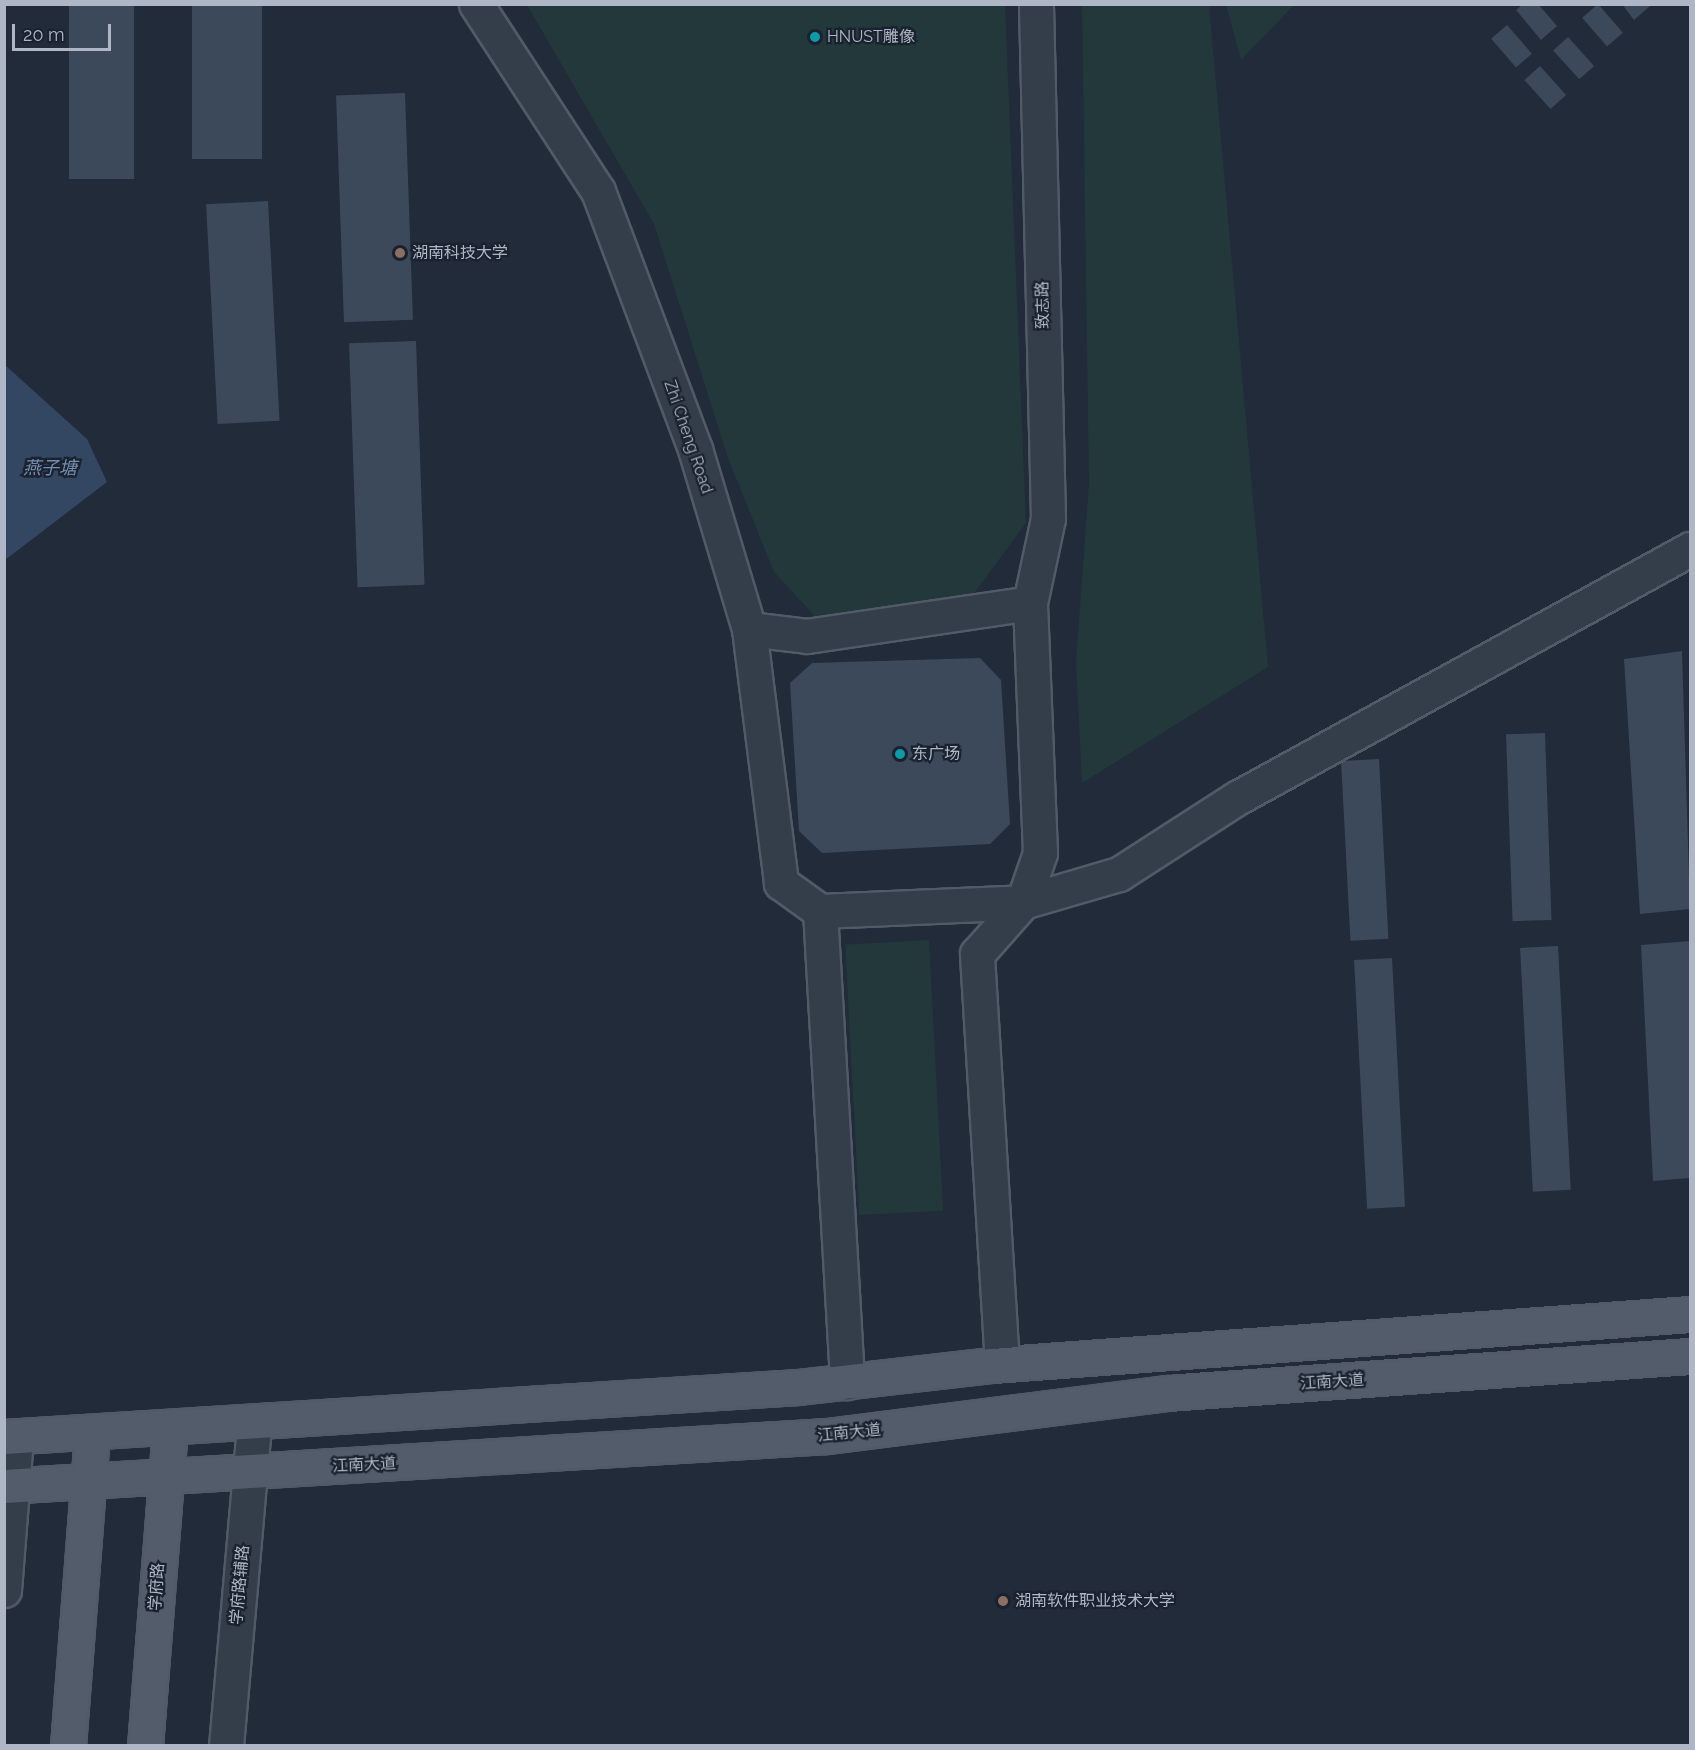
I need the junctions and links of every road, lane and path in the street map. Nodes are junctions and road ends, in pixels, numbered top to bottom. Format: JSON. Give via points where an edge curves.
{"nodes":[{"id":1,"x":476,"y":4,"type":"edge"},
{"id":2,"x":1036,"y":4,"type":"edge"},
{"id":3,"x":1690,"y":549,"type":"edge"},
{"id":4,"x":1030,"y":603,"type":"junction"},
{"id":5,"x":749,"y":629,"type":"junction"},
{"id":6,"x":1023,"y":902,"type":"junction"},
{"id":7,"x":820,"y":911,"type":"junction"},
{"id":8,"x":1690,"y":1314,"type":"edge"},
{"id":9,"x":1690,"y":1356,"type":"edge"},
{"id":10,"x":1002,"y":1364,"type":"junction"},
{"id":11,"x":847,"y":1382,"type":"junction"},
{"id":12,"x":255,"y":1424,"type":"junction"},
{"id":13,"x":170,"y":1429,"type":"junction"},
{"id":14,"x":92,"y":1432,"type":"junction"},
{"id":15,"x":10,"y":1437,"type":"edge"},
{"id":16,"x":250,"y":1472,"type":"junction"},
{"id":17,"x":166,"y":1476,"type":"junction"},
{"id":18,"x":88,"y":1481,"type":"junction"},
{"id":19,"x":8,"y":1486,"type":"edge"},
{"id":20,"x":4,"y":1590,"type":"edge"},
{"id":21,"x":68,"y":1746,"type":"edge"},
{"id":22,"x":145,"y":1746,"type":"edge"},
{"id":23,"x":226,"y":1746,"type":"edge"}],
"edges":[{"from":1,"to":5,"type":"street","name":"Zhi Cheng Road","via":[[598,191],[694,449]]},
{"from":2,"to":4,"type":"street","name":"致志路","via":[[1048,518]]},
{"from":3,"to":6,"type":"street","via":[[1237,798],[1119,874]]},
{"from":4,"to":5,"type":"street","via":[[807,636]]},
{"from":4,"to":6,"type":"street","name":"致志路","via":[[1040,853]]},
{"from":5,"to":7,"type":"street","name":"Zhi Cheng Road","via":[[781,883]]},
{"from":6,"to":7,"type":"street"},
{"from":6,"to":10,"type":"street","via":[[977,954]]},
{"from":7,"to":11,"type":"street"},
{"from":8,"to":10,"type":"main road"},
{"from":9,"to":16,"type":"main road","name":"江南大道","via":[[1167,1394],[827,1436]]},
{"from":10,"to":11,"type":"main road"},
{"from":11,"to":12,"type":"main road"},
{"from":12,"to":13,"type":"main road"},
{"from":12,"to":16,"type":"street","name":"学府路辅路"},
{"from":13,"to":14,"type":"main road"},
{"from":13,"to":17,"type":"main road","name":"学府路"},
{"from":14,"to":15,"type":"main road"},
{"from":14,"to":18,"type":"main road"},
{"from":15,"to":19,"type":"street"},
{"from":16,"to":17,"type":"main road","name":"江南大道"},
{"from":16,"to":23,"type":"street","name":"学府路辅路"},
{"from":17,"to":18,"type":"main road","name":"江南大道"},
{"from":17,"to":22,"type":"main road","name":"学府路"},
{"from":18,"to":19,"type":"main road","name":"江南大道"},
{"from":18,"to":21,"type":"main road"},
{"from":19,"to":20,"type":"street"}]}
